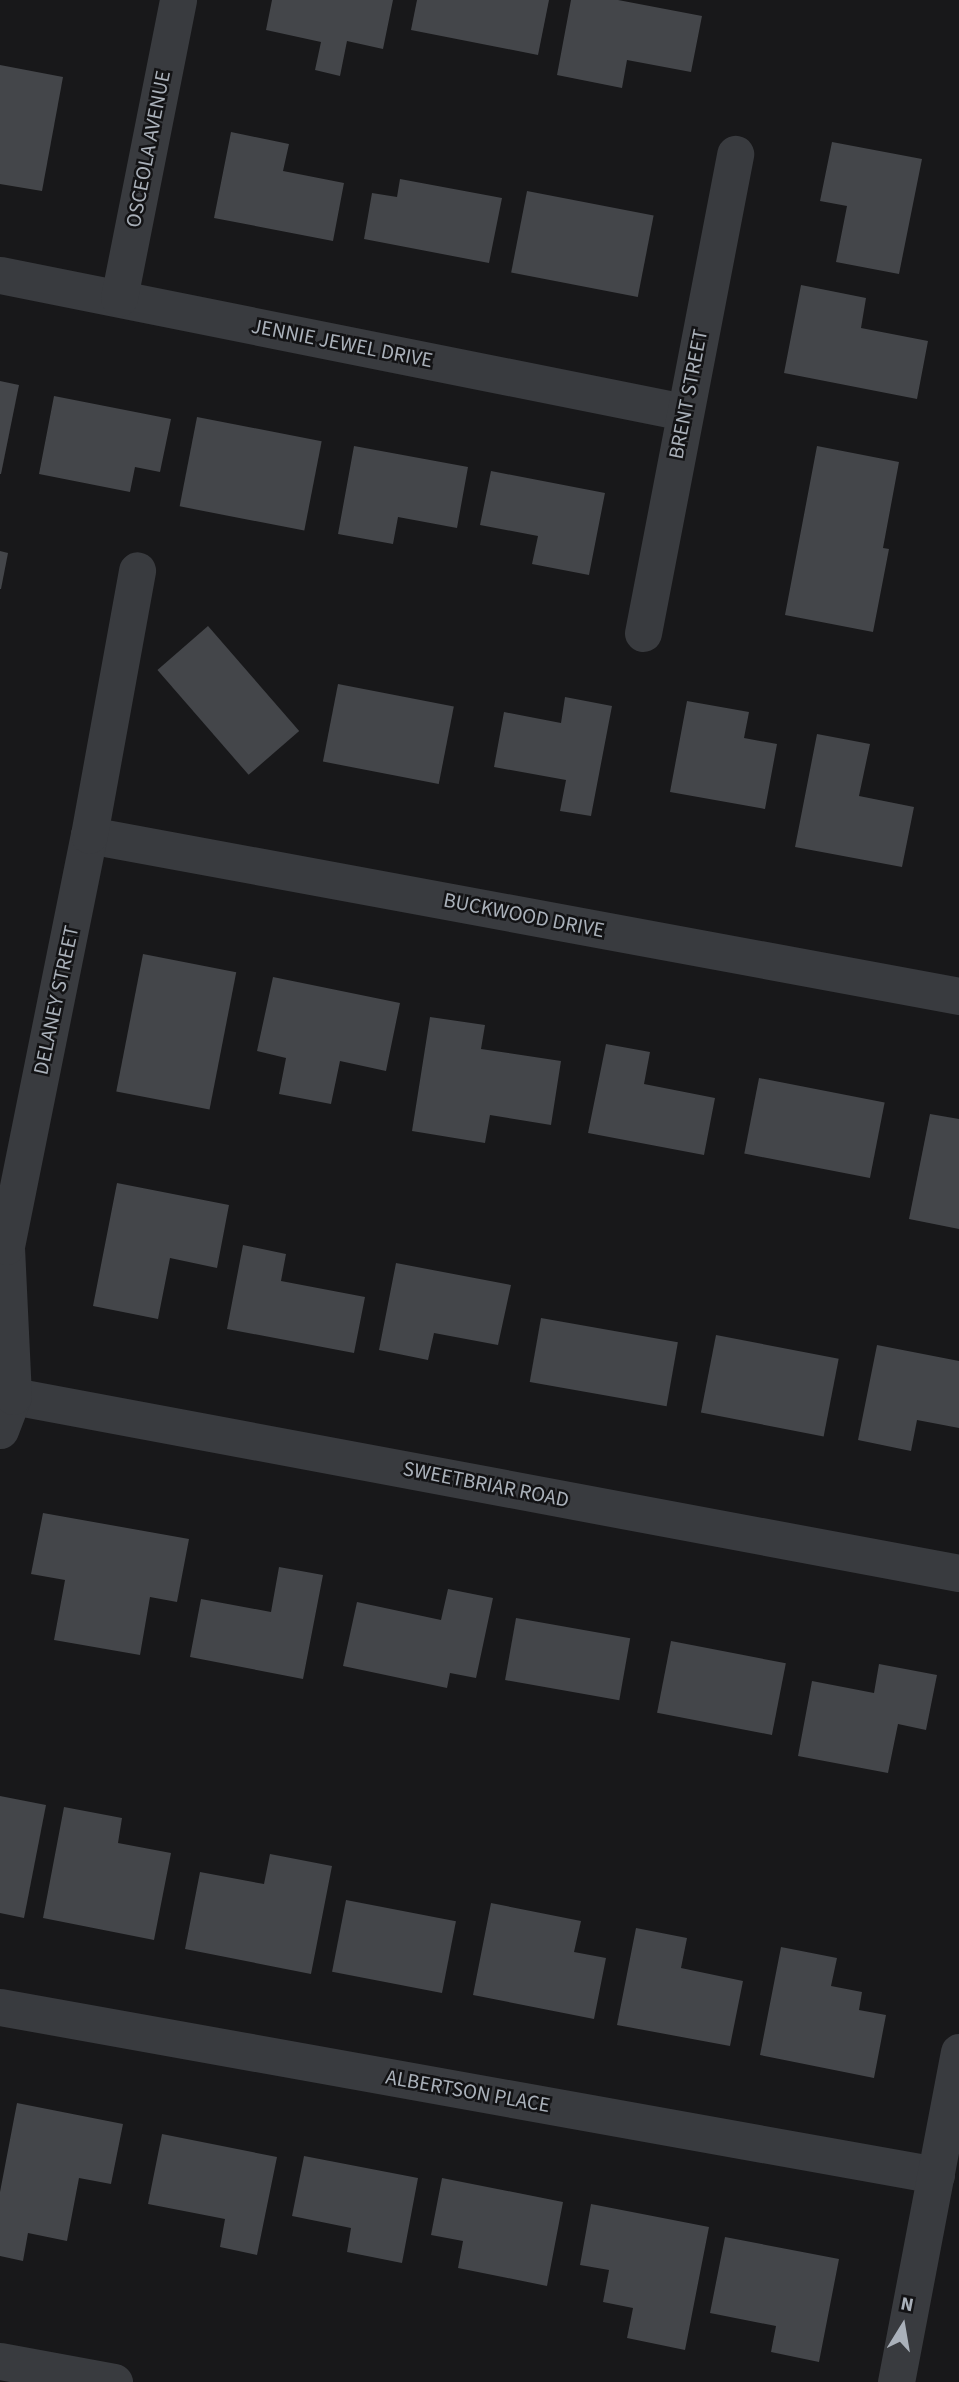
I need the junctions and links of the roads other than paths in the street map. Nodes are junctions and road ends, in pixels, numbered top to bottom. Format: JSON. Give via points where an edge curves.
{"nodes":[{"id":1,"x":178,"y":0,"type":"edge"},
{"id":2,"x":735,"y":154,"type":"dead end"},
{"id":3,"x":0,"y":275,"type":"edge"},
{"id":4,"x":119,"y":298,"type":"junction"},
{"id":5,"x":684,"y":412,"type":"junction"},
{"id":6,"x":137,"y":570,"type":"dead end"},
{"id":7,"x":643,"y":633,"type":"dead end"},
{"id":8,"x":89,"y":835,"type":"junction"},
{"id":9,"x":959,"y":996,"type":"edge"},
{"id":10,"x":13,"y":1396,"type":"junction"},
{"id":11,"x":0,"y":1430,"type":"edge"},
{"id":12,"x":959,"y":1573,"type":"edge"},
{"id":13,"x":0,"y":2007,"type":"edge"},
{"id":14,"x":959,"y":2052,"type":"edge"},
{"id":15,"x":936,"y":2175,"type":"junction"},
{"id":16,"x":0,"y":2361,"type":"edge"},
{"id":17,"x":114,"y":2382,"type":"edge"},
{"id":18,"x":896,"y":2382,"type":"edge"}],
"edges":[{"from":1,"to":4,"type":"street","name":"OSCEOLA AVENUE"},
{"from":2,"to":5,"type":"street","name":"BRENT STREET"},
{"from":3,"to":4,"type":"street","name":"JENNIE JEWEL DRIVE"},
{"from":4,"to":5,"type":"street","name":"JENNIE JEWEL DRIVE"},
{"from":5,"to":7,"type":"street","name":"BRENT STREET"},
{"from":6,"to":8,"type":"street","name":"DELANEY STREET"},
{"from":8,"to":9,"type":"street","name":"BUCKWOOD DRIVE"},
{"from":8,"to":10,"type":"street","name":"DELANEY STREET","via":[[6,1245]]},
{"from":10,"to":11,"type":"street","name":"DELANEY STREET"},
{"from":10,"to":12,"type":"street","name":"SWEETBRIAR ROAD"},
{"from":13,"to":15,"type":"street","name":"ALBERTSON PLACE"},
{"from":14,"to":15,"type":"street"},
{"from":15,"to":18,"type":"street"},
{"from":16,"to":17,"type":"street"}]}
